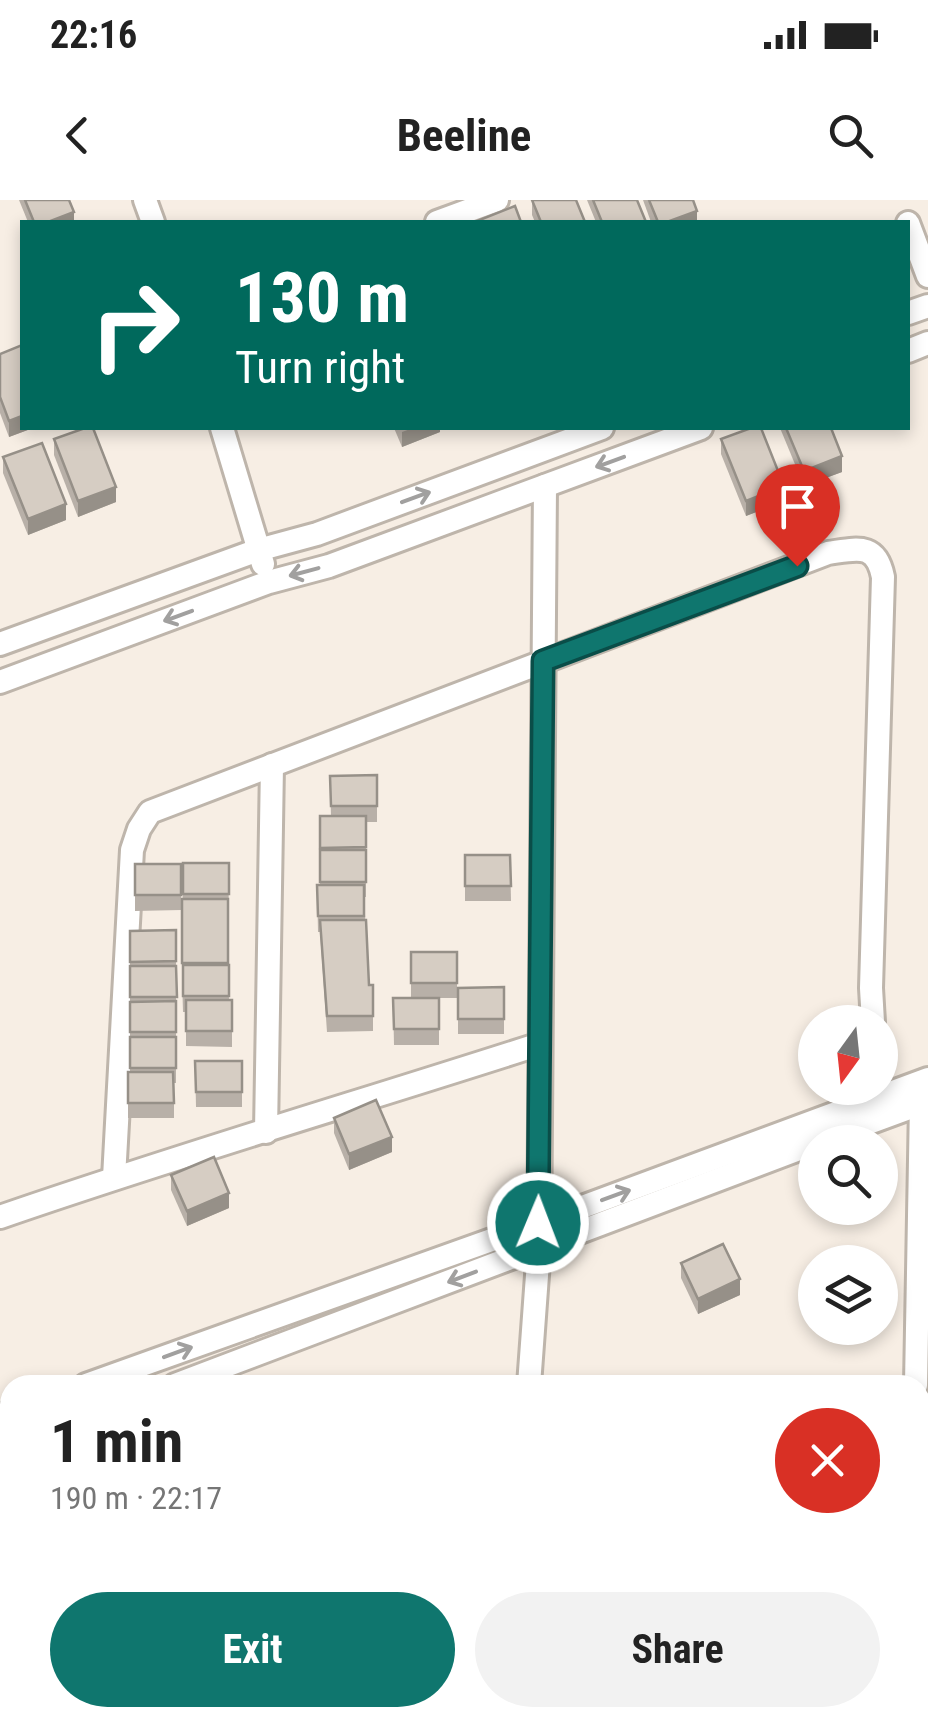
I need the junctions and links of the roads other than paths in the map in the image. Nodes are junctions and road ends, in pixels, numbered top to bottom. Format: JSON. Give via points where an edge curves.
{"nodes":[{"id":1,"x":497,"y":200,"type":"edge"},
{"id":2,"x":442,"y":220,"type":"edge"},
{"id":3,"x":910,"y":231,"type":"edge"},
{"id":4,"x":928,"y":276,"type":"edge"},
{"id":5,"x":223,"y":430,"type":"edge"},
{"id":6,"x":597,"y":430,"type":"edge"},
{"id":7,"x":696,"y":430,"type":"edge"},
{"id":8,"x":545,"y":486,"type":"junction"},
{"id":9,"x":258,"y":550,"type":"junction"},
{"id":10,"x":269,"y":582,"type":"junction"},
{"id":11,"x":0,"y":644,"type":"edge"},
{"id":12,"x":543,"y":661,"type":"junction"},
{"id":13,"x":0,"y":682,"type":"edge"},
{"id":14,"x":272,"y":766,"type":"junction"},
{"id":15,"x":872,"y":1005,"type":"edge"},
{"id":16,"x":540,"y":1044,"type":"junction"},
{"id":17,"x":928,"y":1079,"type":"edge"},
{"id":18,"x":898,"y":1087,"type":"edge"},
{"id":19,"x":924,"y":1102,"type":"edge"},
{"id":20,"x":847,"y":1105,"type":"edge"},
{"id":21,"x":863,"y":1125,"type":"edge"},
{"id":22,"x":266,"y":1132,"type":"junction"},
{"id":23,"x":798,"y":1150,"type":"edge"},
{"id":24,"x":114,"y":1178,"type":"junction"},
{"id":25,"x":0,"y":1217,"type":"edge"},
{"id":26,"x":538,"y":1223,"type":"junction"},
{"id":27,"x":539,"y":1248,"type":"junction"},
{"id":28,"x":114,"y":1375,"type":"edge"},
{"id":29,"x":202,"y":1375,"type":"edge"},
{"id":30,"x":530,"y":1375,"type":"edge"},
{"id":31,"x":916,"y":1375,"type":"edge"}],
"edges":[{"from":1,"to":2,"type":"street"},
{"from":3,"to":4,"type":"street"},
{"from":5,"to":9,"type":"street"},
{"from":9,"to":6,"type":"street","one_way":true},
{"from":7,"to":8,"type":"street","one_way":true},
{"from":8,"to":10,"type":"street","one_way":true},
{"from":8,"to":12,"type":"street"},
{"from":9,"to":10,"type":"street"},
{"from":9,"to":11,"type":"street"},
{"from":10,"to":13,"type":"street","one_way":true},
{"from":12,"to":14,"type":"street"},
{"from":12,"to":15,"type":"street","via":[[828,553],[856,549],[880,560]]},
{"from":12,"to":16,"type":"street"},
{"from":14,"to":22,"type":"street"},
{"from":14,"to":24,"type":"street","via":[[150,812],[140,829],[132,850]]},
{"from":16,"to":22,"type":"street"},
{"from":16,"to":26,"type":"street"},
{"from":17,"to":18,"type":"street"},
{"from":19,"to":21,"type":"street"},
{"from":19,"to":31,"type":"street"},
{"from":26,"to":20,"type":"street","one_way":true},
{"from":22,"to":24,"type":"street"},
{"from":23,"to":27,"type":"street"},
{"from":24,"to":25,"type":"street"},
{"from":26,"to":27,"type":"street"},
{"from":28,"to":26,"type":"street","one_way":true},
{"from":27,"to":29,"type":"street","one_way":true},
{"from":27,"to":30,"type":"street"}]}
